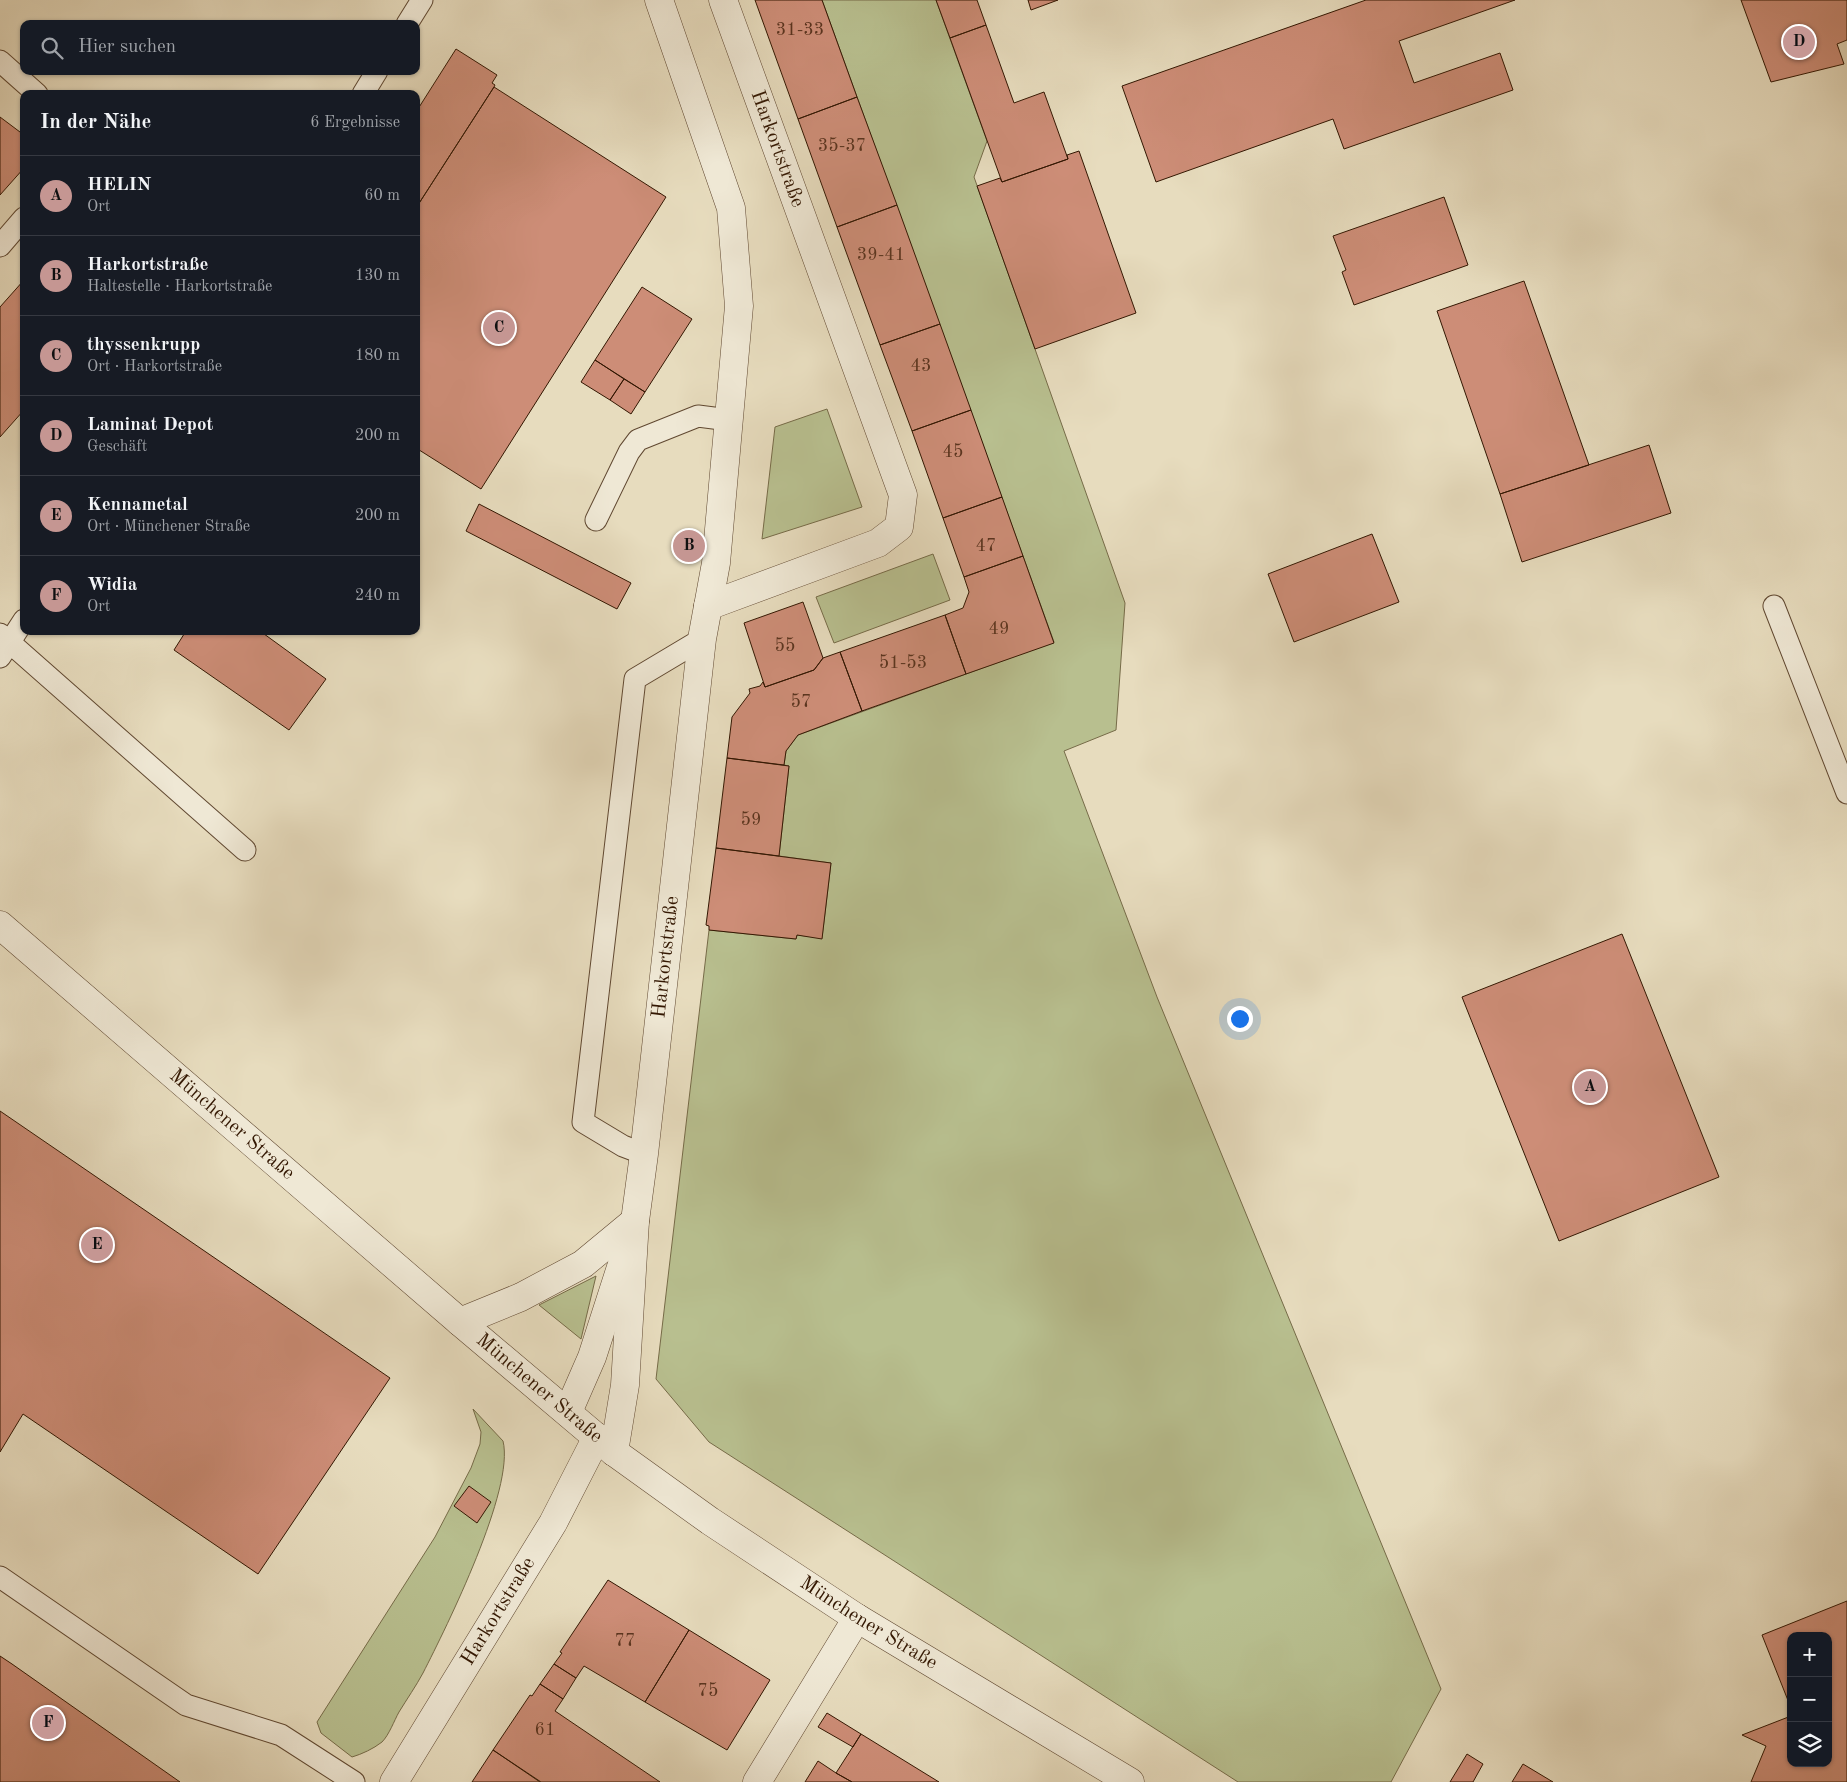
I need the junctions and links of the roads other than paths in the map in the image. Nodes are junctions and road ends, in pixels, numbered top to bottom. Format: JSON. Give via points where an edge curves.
{"nodes":[{"id":1,"x":422,"y":0,"type":"edge"},
{"id":2,"x":659,"y":0,"type":"edge"},
{"id":3,"x":723,"y":0,"type":"edge"},
{"id":4,"x":410,"y":20,"type":"edge"},
{"id":5,"x":0,"y":61,"type":"edge"},
{"id":6,"x":375,"y":75,"type":"edge"},
{"id":7,"x":33,"y":90,"type":"edge"},
{"id":8,"x":365,"y":90,"type":"edge"},
{"id":9,"x":20,"y":223,"type":"edge"},
{"id":10,"x":0,"y":246,"type":"edge"},
{"id":11,"x":729,"y":420,"type":"junction"},
{"id":12,"x":596,"y":520,"type":"dead end"},
{"id":13,"x":708,"y":606,"type":"junction"},
{"id":14,"x":1774,"y":606,"type":"dead end"},
{"id":15,"x":20,"y":625,"type":"edge"},
{"id":16,"x":702,"y":639,"type":"junction"},
{"id":17,"x":3,"y":644,"type":"edge"},
{"id":18,"x":1847,"y":793,"type":"edge"},
{"id":19,"x":245,"y":850,"type":"dead end"},
{"id":20,"x":0,"y":925,"type":"edge"},
{"id":21,"x":644,"y":1154,"type":"junction"},
{"id":22,"x":635,"y":1221,"type":"junction"},
{"id":23,"x":460,"y":1322,"type":"junction"},
{"id":24,"x":568,"y":1412,"type":"junction"},
{"id":25,"x":606,"y":1444,"type":"junction"},
{"id":26,"x":0,"y":1577,"type":"edge"},
{"id":27,"x":857,"y":1618,"type":"junction"},
{"id":28,"x":354,"y":1782,"type":"edge"},
{"id":29,"x":394,"y":1782,"type":"edge"},
{"id":30,"x":757,"y":1782,"type":"edge"},
{"id":31,"x":1130,"y":1782,"type":"edge"}],
"edges":[{"from":1,"to":4,"type":"lane"},
{"from":2,"to":11,"type":"street","name":"Harkortstraße","via":[[731,208],[739,306]]},
{"from":3,"to":13,"type":"street","name":"Harkortstraße","via":[[904,495],[899,527],[878,543]]},
{"from":5,"to":7,"type":"lane"},
{"from":6,"to":8,"type":"lane"},
{"from":9,"to":10,"type":"lane"},
{"from":11,"to":12,"type":"lane","via":[[698,416],[638,440],[628,452]]},
{"from":11,"to":13,"type":"street","name":"Harkortstraße","via":[[716,563]]},
{"from":13,"to":16,"type":"street","name":"Harkortstraße"},
{"from":14,"to":18,"type":"lane"},
{"from":15,"to":17,"type":"lane"},
{"from":16,"to":21,"type":"street","name":"Harkortstraße"},
{"from":16,"to":21,"type":"lane","via":[[635,679],[583,1122],[623,1146]]},
{"from":17,"to":19,"type":"lane"},
{"from":20,"to":23,"type":"street","name":"Münchener Straße"},
{"from":21,"to":22,"type":"street","name":"Harkortstraße"},
{"from":22,"to":23,"type":"street","via":[[583,1264],[521,1297]]},
{"from":22,"to":24,"type":"street","name":"Harkortstraße","via":[[592,1357]]},
{"from":22,"to":25,"type":"street","name":"Harkortstraße","via":[[625,1385]]},
{"from":23,"to":24,"type":"street","name":"Münchener Straße"},
{"from":24,"to":25,"type":"street","name":"Münchener Straße"},
{"from":25,"to":27,"type":"street","name":"Münchener Straße","via":[[710,1521]]},
{"from":25,"to":29,"type":"street","name":"Harkortstraße","via":[[553,1523]]},
{"from":26,"to":28,"type":"lane","via":[[186,1706],[281,1735]]},
{"from":27,"to":30,"type":"street"},
{"from":27,"to":31,"type":"street","name":"Münchener Straße"}]}
